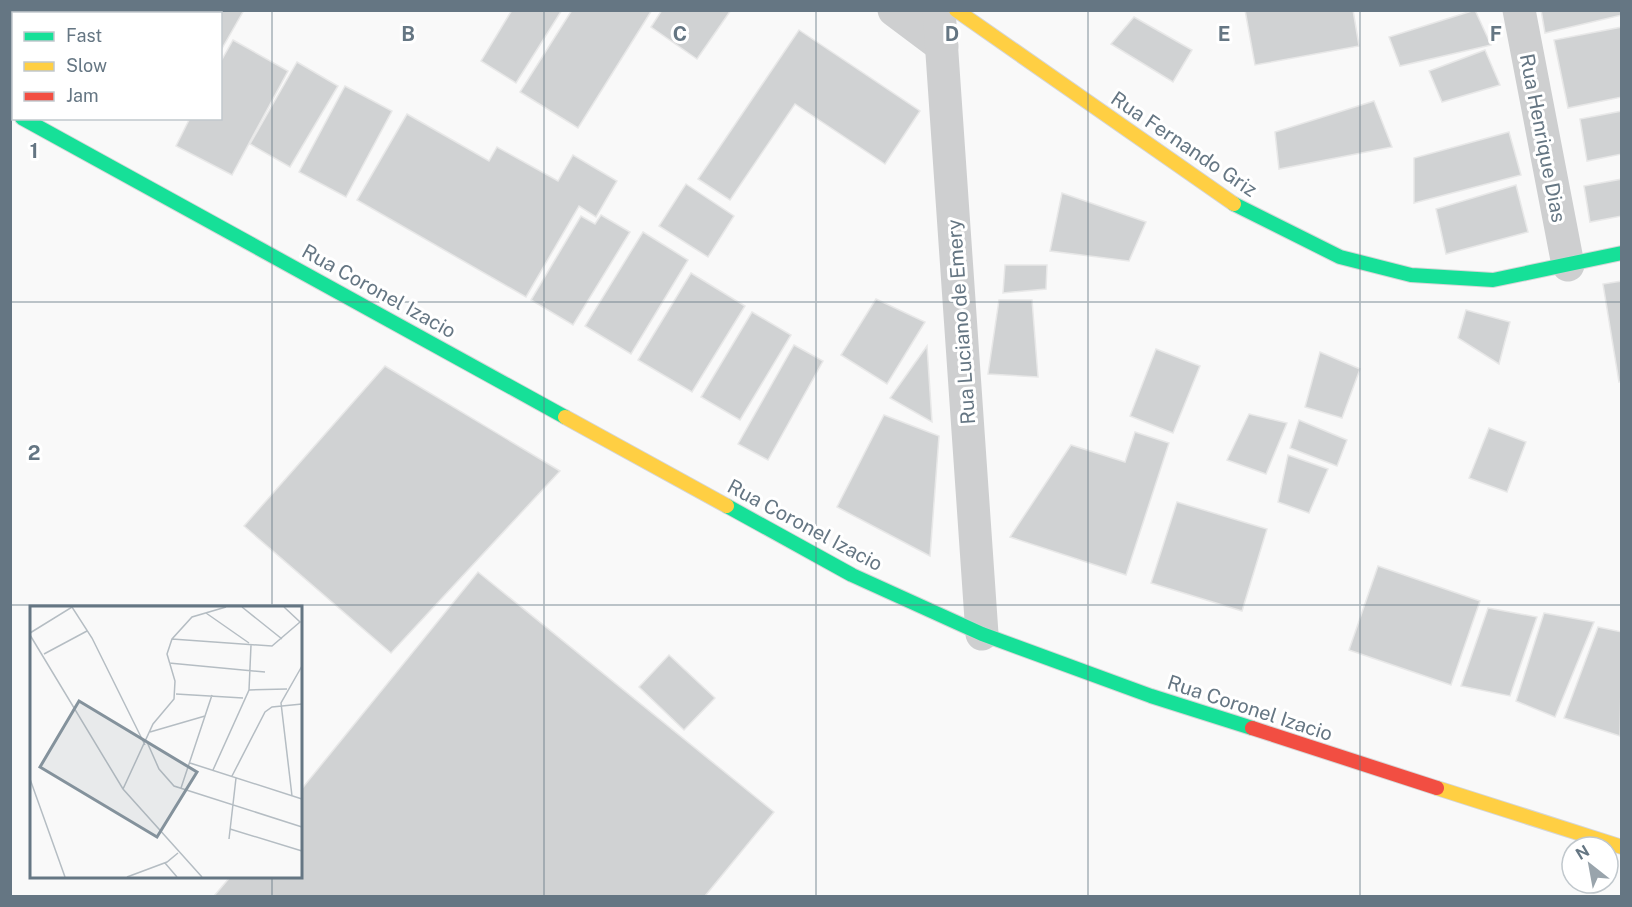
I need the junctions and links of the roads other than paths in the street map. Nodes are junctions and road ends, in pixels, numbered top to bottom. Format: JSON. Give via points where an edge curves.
{"nodes":[{"id":1,"x":894,"y":10,"type":"edge"},
{"id":2,"x":939,"y":10,"type":"edge"},
{"id":3,"x":956,"y":10,"type":"edge"},
{"id":4,"x":1519,"y":10,"type":"edge"},
{"id":5,"x":942,"y":46,"type":"junction"},
{"id":6,"x":26,"y":120,"type":"edge"},
{"id":7,"x":1622,"y":253,"type":"edge"},
{"id":8,"x":1568,"y":265,"type":"junction"},
{"id":9,"x":982,"y":634,"type":"junction"},
{"id":10,"x":1622,"y":847,"type":"edge"}],
"edges":[{"from":1,"to":5,"type":"street"},
{"from":2,"to":5,"type":"street","name":"Rua Luciano de Emery"},
{"from":3,"to":8,"type":"street","name":"Rua Fernando Griz","via":[[1232,202],[1340,257],[1411,275],[1493,280]]},
{"from":4,"to":8,"type":"street","name":"Rua Henrique Dias"},
{"from":5,"to":9,"type":"street","name":"Rua Luciano de Emery"},
{"from":6,"to":9,"type":"street","name":"Rua Coronel Izacio","via":[[852,575]]},
{"from":7,"to":8,"type":"street","name":"Rua Fernando Griz"},
{"from":9,"to":10,"type":"street","name":"Rua Coronel Izacio","via":[[1151,696]]}]}
